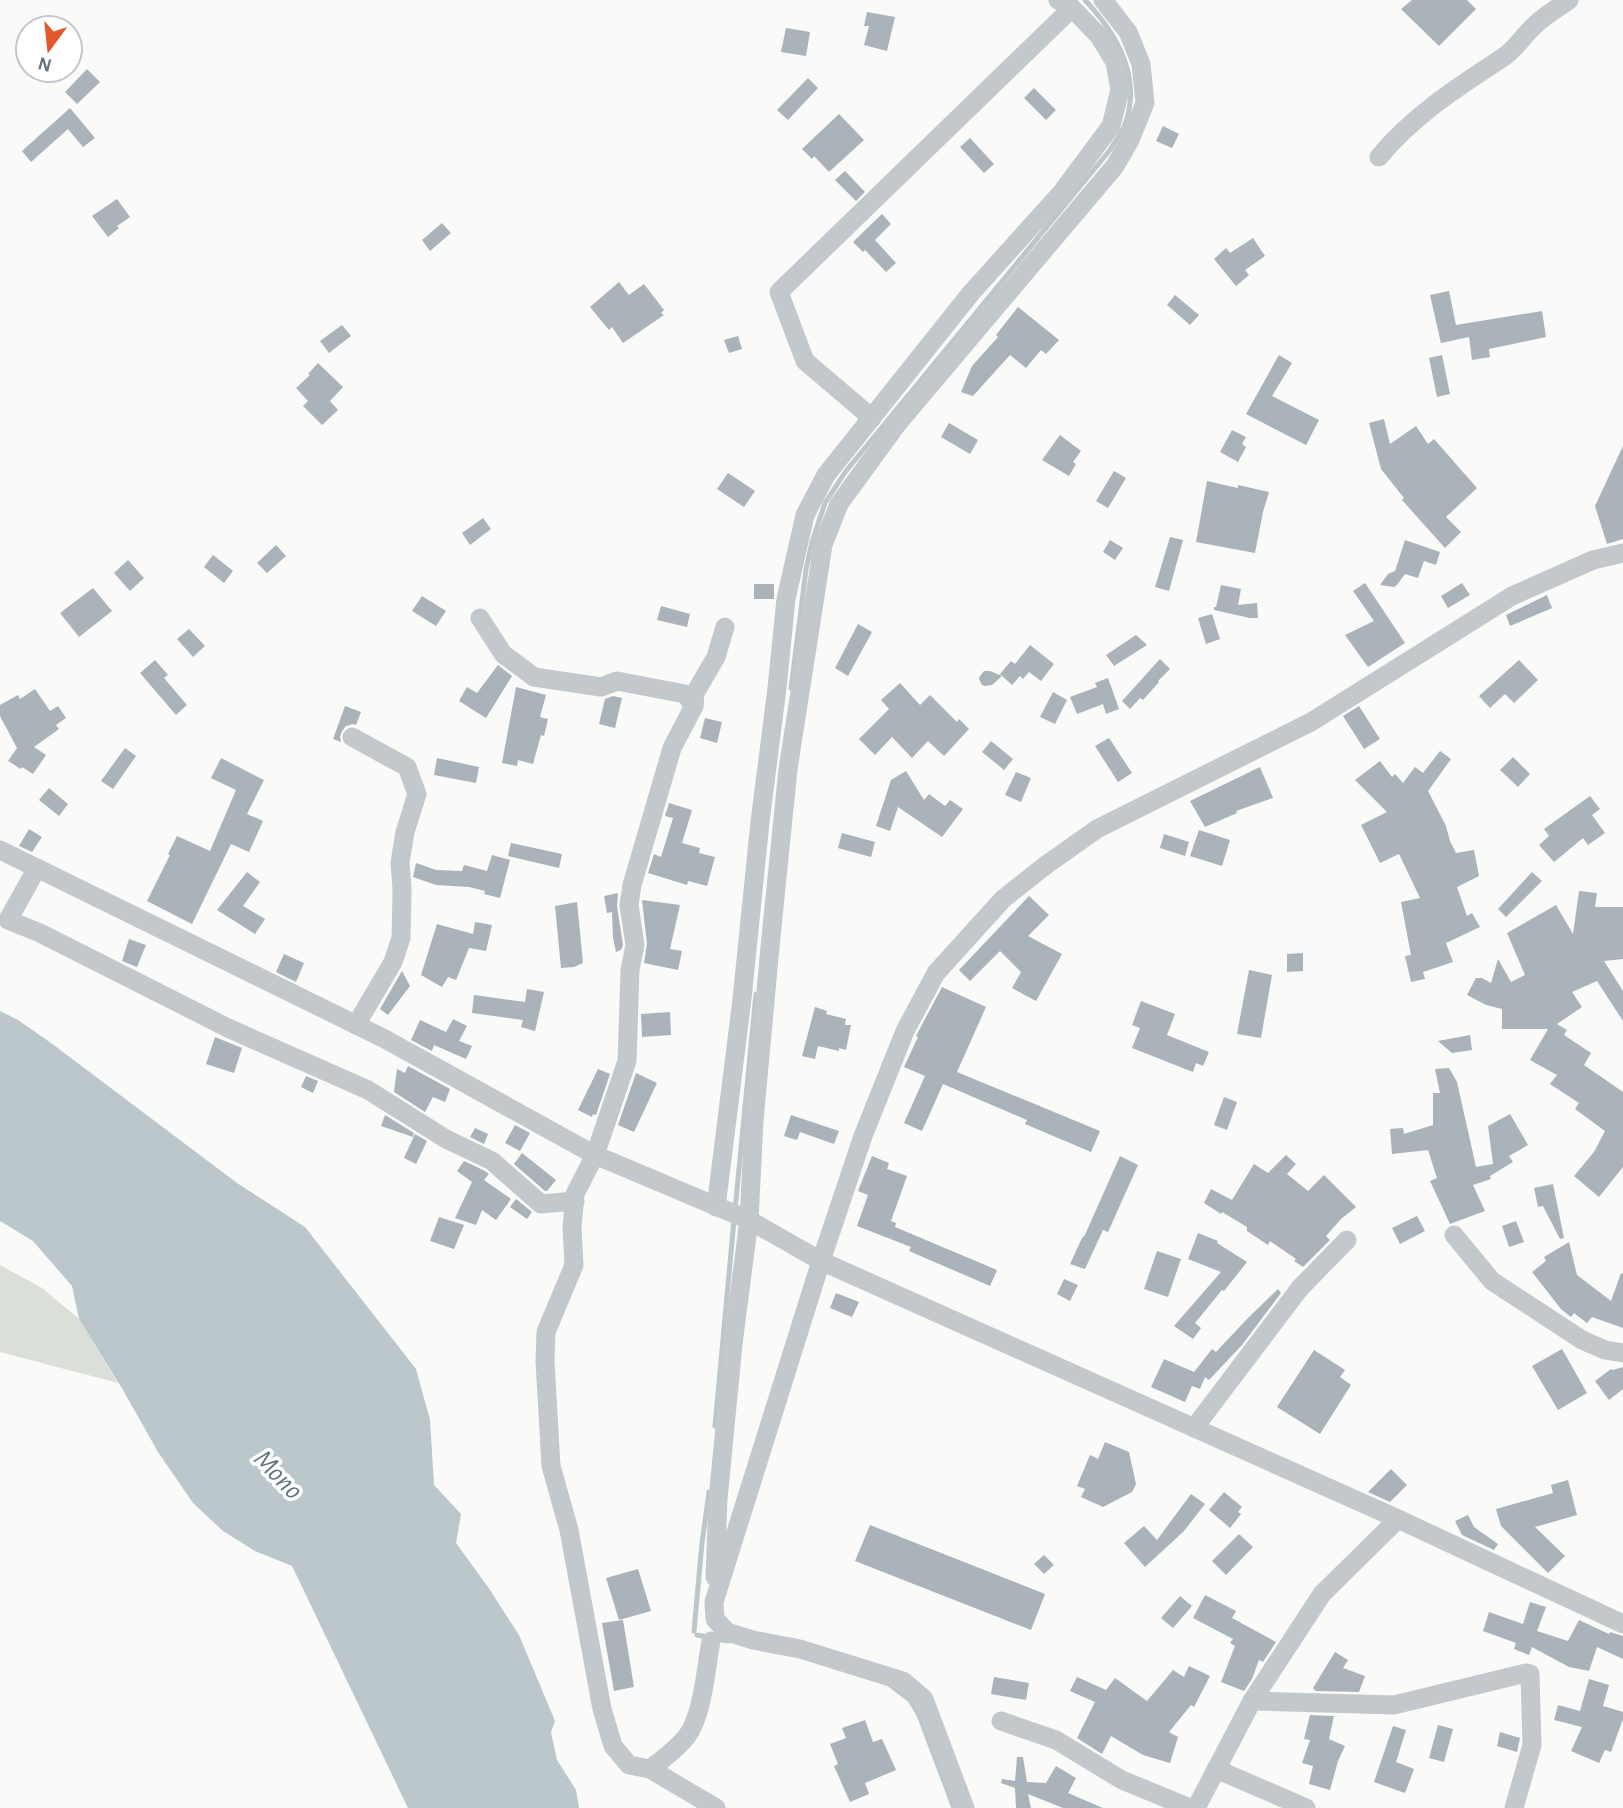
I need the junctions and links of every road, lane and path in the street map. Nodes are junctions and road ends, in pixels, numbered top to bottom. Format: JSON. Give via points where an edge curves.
{"nodes":[{"id":1,"x":1103,"y":0,"type":"edge"},
{"id":2,"x":1569,"y":0,"type":"edge"},
{"id":3,"x":1065,"y":4,"type":"edge"},
{"id":4,"x":1380,"y":157,"type":"dead end"},
{"id":5,"x":872,"y":418,"type":"junction"},
{"id":6,"x":1623,"y":553,"type":"edge"},
{"id":7,"x":480,"y":618,"type":"dead end"},
{"id":8,"x":725,"y":627,"type":"dead end"},
{"id":9,"x":694,"y":706,"type":"junction"},
{"id":10,"x":352,"y":737,"type":"dead end"},
{"id":11,"x":0,"y":850,"type":"edge"},
{"id":12,"x":37,"y":868,"type":"junction"},
{"id":13,"x":356,"y":1025,"type":"junction"},
{"id":14,"x":596,"y":1155,"type":"junction"},
{"id":15,"x":575,"y":1201,"type":"junction"},
{"id":16,"x":716,"y":1206,"type":"junction"},
{"id":17,"x":750,"y":1220,"type":"junction"},
{"id":18,"x":1454,"y":1235,"type":"dead end"},
{"id":19,"x":1347,"y":1240,"type":"dead end"},
{"id":20,"x":821,"y":1261,"type":"junction"},
{"id":21,"x":1623,"y":1353,"type":"edge"},
{"id":22,"x":1194,"y":1428,"type":"junction"},
{"id":23,"x":1398,"y":1519,"type":"junction"},
{"id":24,"x":713,"y":1624,"type":"junction"},
{"id":25,"x":1623,"y":1624,"type":"edge"},
{"id":26,"x":1252,"y":1701,"type":"junction"},
{"id":27,"x":1001,"y":1721,"type":"dead end"},
{"id":28,"x":650,"y":1769,"type":"junction"},
{"id":29,"x":1216,"y":1769,"type":"junction"},
{"id":30,"x":716,"y":1808,"type":"edge"},
{"id":31,"x":965,"y":1808,"type":"edge"},
{"id":32,"x":1190,"y":1808,"type":"edge"},
{"id":33,"x":1196,"y":1808,"type":"edge"},
{"id":34,"x":1306,"y":1808,"type":"edge"},
{"id":35,"x":1514,"y":1808,"type":"edge"}],
"edges":[{"from":1,"to":17,"type":"street","via":[[1128,32],[1141,64],[1145,103],[1130,140],[1115,166],[898,423],[839,504],[823,545],[788,769],[754,1121]]},
{"from":2,"to":4,"type":"street","via":[[1533,26],[1506,55],[1411,123]]},
{"from":3,"to":5,"type":"street","via":[[1099,36],[1115,62],[1120,90],[1111,126],[1062,192],[971,293]]},
{"from":3,"to":5,"type":"street","via":[[779,292],[805,361]]},
{"from":5,"to":16,"type":"street","via":[[826,475],[805,515],[788,590]]},
{"from":6,"to":20,"type":"street","via":[[1593,560],[1512,596],[1311,722],[1097,829],[1003,900],[936,973],[905,1031]]},
{"from":7,"to":9,"type":"street","via":[[503,654],[534,677],[601,687],[617,681],[685,694]]},
{"from":8,"to":9,"type":"street","via":[[716,657],[695,693]]},
{"from":9,"to":14,"type":"street","via":[[672,748],[632,885],[629,905],[635,944],[627,1061]]},
{"from":10,"to":13,"type":"street","via":[[407,767],[417,794],[400,863],[401,938],[393,962]]},
{"from":11,"to":12,"type":"street"},
{"from":12,"to":13,"type":"street"},
{"from":12,"to":15,"type":"street","via":[[8,919],[230,1029],[368,1090],[446,1139],[492,1161],[541,1204]]},
{"from":13,"to":14,"type":"street"},
{"from":14,"to":15,"type":"street"},
{"from":14,"to":16,"type":"street"},
{"from":15,"to":28,"type":"street","via":[[575,1265],[546,1332],[551,1466],[569,1530],[613,1746],[629,1765]]},
{"from":16,"to":17,"type":"street"},
{"from":17,"to":20,"type":"street"},
{"from":17,"to":24,"type":"street","via":[[718,1499]]},
{"from":18,"to":21,"type":"street","via":[[1492,1281],[1582,1340]]},
{"from":19,"to":22,"type":"street","via":[[1300,1288]]},
{"from":20,"to":22,"type":"street"},
{"from":20,"to":24,"type":"street"},
{"from":22,"to":23,"type":"street"},
{"from":23,"to":25,"type":"street"},
{"from":23,"to":26,"type":"street","via":[[1322,1594]]},
{"from":24,"to":28,"type":"street","via":[[697,1718],[687,1736]]},
{"from":24,"to":31,"type":"street","via":[[753,1640],[800,1649],[903,1681],[925,1699]]},
{"from":26,"to":29,"type":"street"},
{"from":26,"to":35,"type":"street","via":[[1394,1705],[1530,1674],[1532,1745]]},
{"from":27,"to":32,"type":"street","via":[[1056,1741],[1122,1780]]},
{"from":28,"to":30,"type":"street"},
{"from":29,"to":33,"type":"street"},
{"from":29,"to":34,"type":"street"}]}
